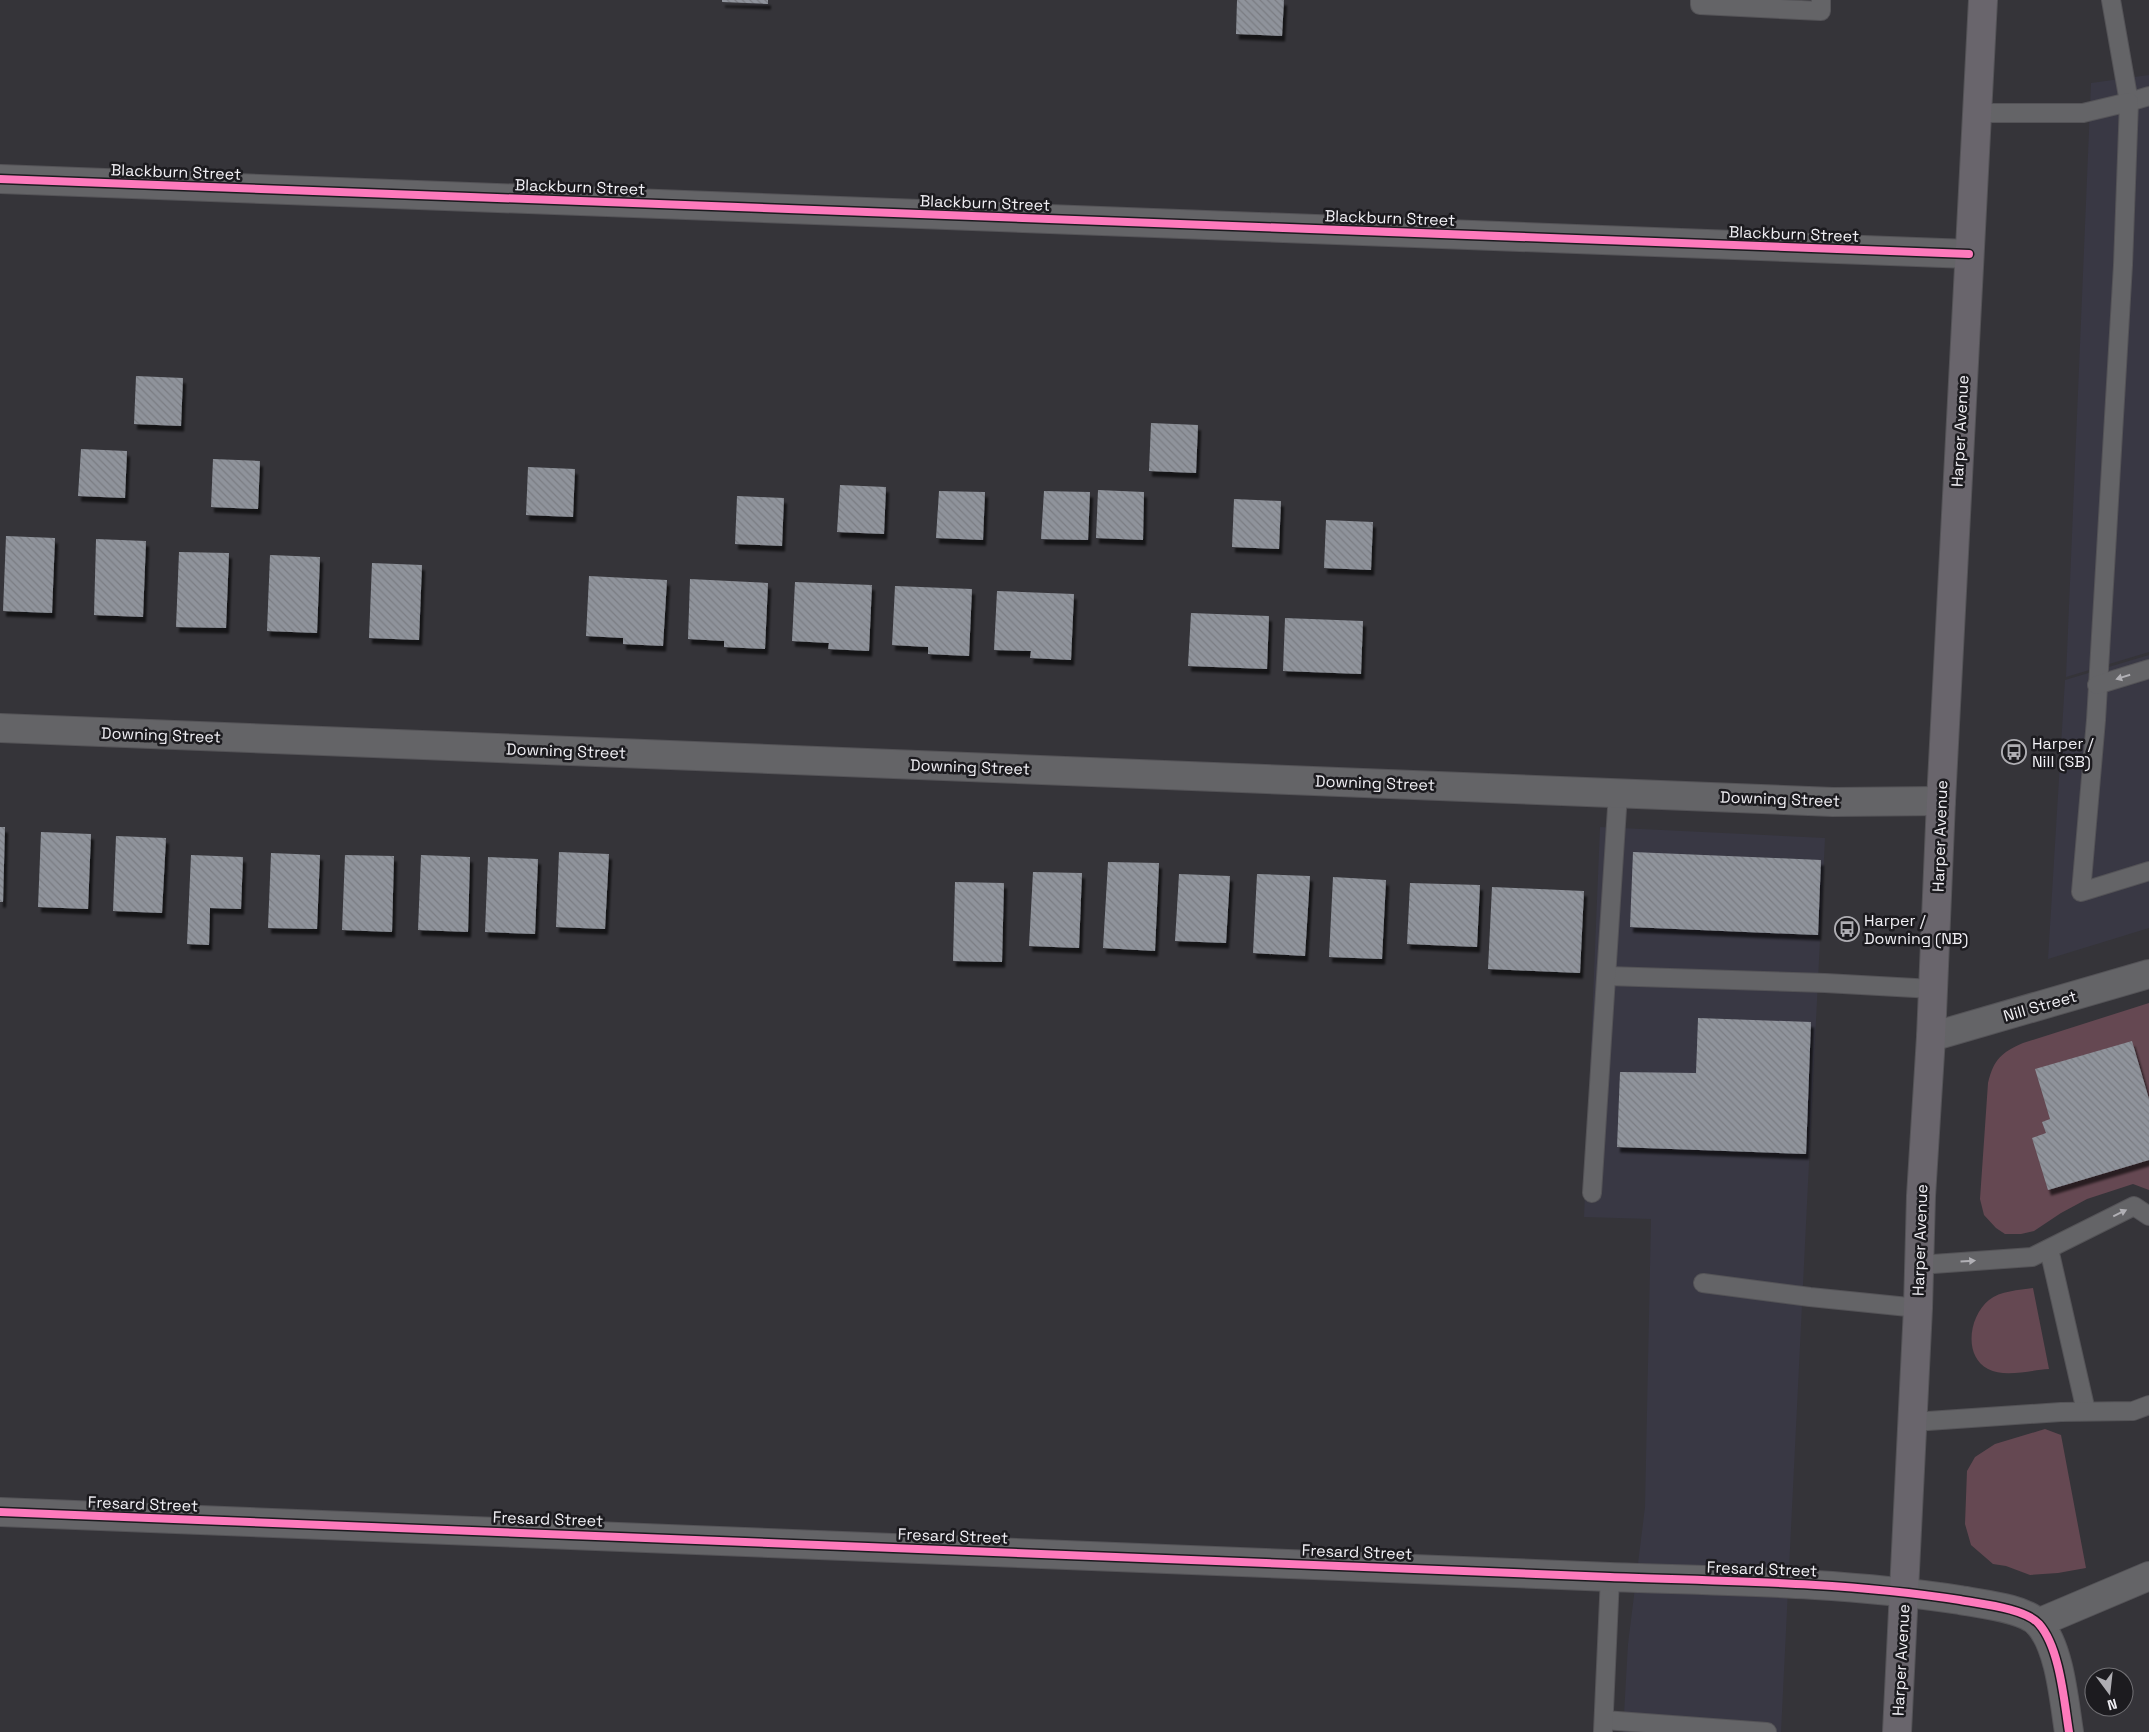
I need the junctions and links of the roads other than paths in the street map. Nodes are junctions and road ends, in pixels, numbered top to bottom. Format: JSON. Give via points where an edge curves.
{"nodes":[{"id":1,"x":1700,"y":0,"type":"edge"},
{"id":2,"x":1821,"y":0,"type":"edge"},
{"id":3,"x":1983,"y":0,"type":"edge"},
{"id":4,"x":2111,"y":0,"type":"edge"},
{"id":5,"x":2149,"y":96,"type":"edge"},
{"id":6,"x":2129,"y":102,"type":"junction"},
{"id":7,"x":1977,"y":113,"type":"junction"},
{"id":8,"x":0,"y":179,"type":"edge"},
{"id":9,"x":1969,"y":254,"type":"junction"},
{"id":10,"x":2149,"y":669,"type":"edge"},
{"id":11,"x":2097,"y":685,"type":"junction"},
{"id":12,"x":0,"y":728,"type":"edge"},
{"id":13,"x":1618,"y":793,"type":"junction"},
{"id":14,"x":1941,"y":801,"type":"junction"},
{"id":15,"x":2149,"y":871,"type":"edge"},
{"id":16,"x":2149,"y":974,"type":"edge"},
{"id":17,"x":1607,"y":976,"type":"junction"},
{"id":18,"x":1933,"y":989,"type":"junction"},
{"id":19,"x":1931,"y":1037,"type":"junction"},
{"id":20,"x":1592,"y":1193,"type":"dead end"},
{"id":21,"x":2149,"y":1216,"type":"edge"},
{"id":22,"x":2048,"y":1248,"type":"junction"},
{"id":23,"x":1919,"y":1265,"type":"junction"},
{"id":24,"x":1703,"y":1284,"type":"dead end"},
{"id":25,"x":1918,"y":1308,"type":"junction"},
{"id":26,"x":2149,"y":1404,"type":"edge"},
{"id":27,"x":2086,"y":1411,"type":"junction"},
{"id":28,"x":1912,"y":1422,"type":"junction"},
{"id":29,"x":0,"y":1512,"type":"edge"},
{"id":30,"x":2149,"y":1576,"type":"edge"},
{"id":31,"x":1610,"y":1577,"type":"junction"},
{"id":32,"x":1904,"y":1591,"type":"junction"},
{"id":33,"x":2038,"y":1623,"type":"junction"},
{"id":34,"x":1604,"y":1726,"type":"edge"},
{"id":35,"x":1767,"y":1732,"type":"edge"},
{"id":36,"x":1897,"y":1732,"type":"edge"},
{"id":37,"x":2070,"y":1732,"type":"edge"}],
"edges":[{"from":1,"to":2,"type":"lane","via":[[1700,6],[1821,10]]},
{"from":3,"to":7,"type":"main road","name":"Harper Avenue"},
{"from":4,"to":6,"type":"lane"},
{"from":5,"to":6,"type":"lane"},
{"from":6,"to":7,"type":"lane","via":[[2083,113]]},
{"from":6,"to":11,"type":"lane","via":[[2123,265]]},
{"from":7,"to":9,"type":"main road","name":"Harper Avenue"},
{"from":8,"to":9,"type":"street","name":"Blackburn Street"},
{"from":9,"to":14,"type":"main road","name":"Harper Avenue"},
{"from":10,"to":11,"type":"lane","one_way":true},
{"from":11,"to":15,"type":"lane","via":[[2081,892]]},
{"from":12,"to":13,"type":"street","name":"Downing Street"},
{"from":13,"to":14,"type":"street","name":"Downing Street","via":[[1833,802]]},
{"from":13,"to":17,"type":"lane"},
{"from":14,"to":18,"type":"main road","name":"Harper Avenue"},
{"from":16,"to":19,"type":"street","name":"Nill Street"},
{"from":17,"to":18,"type":"lane"},
{"from":17,"to":20,"type":"lane"},
{"from":18,"to":19,"type":"main road","name":"Harper Avenue"},
{"from":19,"to":23,"type":"main road","name":"Harper Avenue"},
{"from":22,"to":21,"type":"lane","one_way":true,"via":[[2134,1206]]},
{"from":23,"to":22,"type":"lane","one_way":true,"via":[[2032,1257]]},
{"from":22,"to":27,"type":"lane"},
{"from":23,"to":25,"type":"main road","name":"Harper Avenue"},
{"from":24,"to":25,"type":"lane"},
{"from":25,"to":28,"type":"main road","name":"Harper Avenue"},
{"from":26,"to":27,"type":"lane","via":[[2133,1411]]},
{"from":27,"to":28,"type":"lane"},
{"from":28,"to":32,"type":"main road","name":"Harper Avenue"},
{"from":29,"to":31,"type":"street","name":"Fresard Street"},
{"from":30,"to":33,"type":"street"},
{"from":31,"to":32,"type":"street","name":"Fresard Street","via":[[1794,1583]]},
{"from":31,"to":34,"type":"lane"},
{"from":32,"to":33,"type":"street","name":"Fresard Street","via":[[1991,1605]]},
{"from":32,"to":36,"type":"main road","name":"Harper Avenue"},
{"from":33,"to":37,"type":"street","via":[[2049,1640],[2056,1662]]},
{"from":34,"to":35,"type":"lane"}]}
